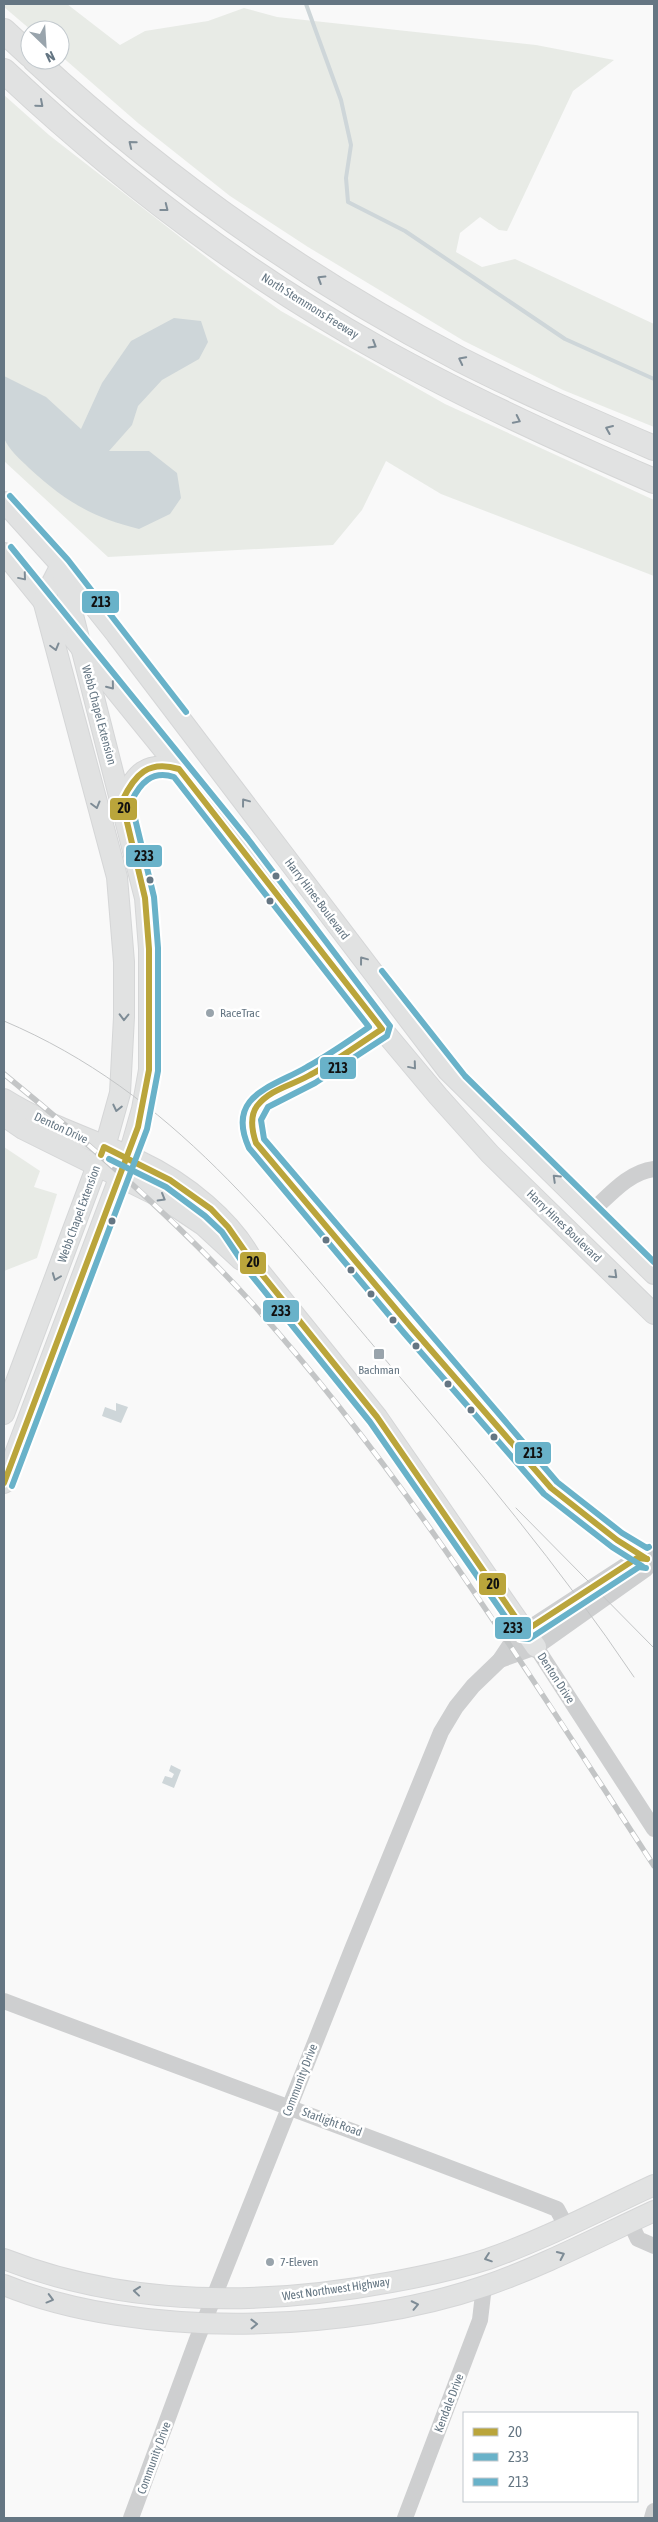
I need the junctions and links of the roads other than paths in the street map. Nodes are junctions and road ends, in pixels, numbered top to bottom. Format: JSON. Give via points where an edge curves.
{"nodes":[{"id":1,"x":4,"y":31,"type":"edge"},
{"id":2,"x":20,"y":46,"type":"edge"},
{"id":3,"x":46,"y":70,"type":"edge"},
{"id":4,"x":4,"y":71,"type":"edge"},
{"id":5,"x":654,"y":448,"type":"edge"},
{"id":6,"x":654,"y":481,"type":"edge"},
{"id":7,"x":4,"y":502,"type":"edge"},
{"id":8,"x":4,"y":553,"type":"edge"},
{"id":9,"x":61,"y":565,"type":"junction"},
{"id":10,"x":43,"y":600,"type":"junction"},
{"id":11,"x":81,"y":648,"type":"junction"},
{"id":12,"x":178,"y":768,"type":"junction"},
{"id":13,"x":122,"y":802,"type":"junction"},
{"id":14,"x":264,"y":827,"type":"junction"},
{"id":15,"x":241,"y":845,"type":"junction"},
{"id":16,"x":120,"y":923,"type":"junction"},
{"id":17,"x":403,"y":1013,"type":"junction"},
{"id":18,"x":148,"y":1016,"type":"junction"},
{"id":19,"x":382,"y":1029,"type":"junction"},
{"id":20,"x":4,"y":1099,"type":"edge"},
{"id":21,"x":4,"y":1116,"type":"edge"},
{"id":22,"x":104,"y":1147,"type":"junction"},
{"id":23,"x":62,"y":1149,"type":"junction"},
{"id":24,"x":128,"y":1156,"type":"junction"},
{"id":25,"x":97,"y":1166,"type":"junction"},
{"id":26,"x":654,"y":1170,"type":"edge"},
{"id":27,"x":119,"y":1176,"type":"junction"},
{"id":28,"x":87,"y":1196,"type":"junction"},
{"id":29,"x":590,"y":1213,"type":"junction"},
{"id":30,"x":566,"y":1229,"type":"junction"},
{"id":31,"x":256,"y":1267,"type":"junction"},
{"id":32,"x":654,"y":1274,"type":"edge"},
{"id":33,"x":654,"y":1314,"type":"edge"},
{"id":34,"x":33,"y":1338,"type":"junction"},
{"id":35,"x":4,"y":1414,"type":"edge"},
{"id":36,"x":25,"y":1426,"type":"junction"},
{"id":37,"x":4,"y":1483,"type":"edge"},
{"id":38,"x":651,"y":1557,"type":"edge"},
{"id":39,"x":530,"y":1639,"type":"junction"},
{"id":40,"x":654,"y":1828,"type":"edge"},
{"id":41,"x":4,"y":2000,"type":"edge"},
{"id":42,"x":290,"y":2106,"type":"junction"},
{"id":43,"x":654,"y":2185,"type":"edge"},
{"id":44,"x":654,"y":2195,"type":"edge"},
{"id":45,"x":654,"y":2211,"type":"edge"},
{"id":46,"x":630,"y":2222,"type":"junction"},
{"id":47,"x":563,"y":2228,"type":"junction"},
{"id":48,"x":654,"y":2246,"type":"edge"},
{"id":49,"x":4,"y":2259,"type":"edge"},
{"id":50,"x":4,"y":2285,"type":"edge"},
{"id":51,"x":484,"y":2286,"type":"junction"},
{"id":52,"x":214,"y":2299,"type":"junction"},
{"id":53,"x":205,"y":2322,"type":"junction"},
{"id":54,"x":654,"y":2511,"type":"edge"},
{"id":55,"x":131,"y":2518,"type":"edge"},
{"id":56,"x":405,"y":2518,"type":"edge"},
{"id":57,"x":652,"y":2518,"type":"edge"}],
"edges":[{"from":1,"to":2,"type":"highway"},
{"from":5,"to":3,"type":"highway","one_way":true,"via":[[517,388],[353,299],[199,196],[101,119]]},
{"from":4,"to":6,"type":"highway","name":"North Stemmons Freeway","one_way":true,"via":[[74,134],[170,211],[317,312],[473,399]]},
{"from":7,"to":9,"type":"main road","name":"Harry Hines Boulevard"},
{"from":8,"to":10,"type":"main road","name":"Harry Hines Boulevard","one_way":true},
{"from":9,"to":10,"type":"main road"},
{"from":9,"to":11,"type":"main road","name":"Webb Chapel Extension"},
{"from":14,"to":9,"type":"main road","name":"Harry Hines Boulevard","one_way":true},
{"from":10,"to":11,"type":"main road","name":"Harry Hines Boulevard"},
{"from":10,"to":16,"type":"main road","name":"Webb Chapel Extension","one_way":true,"via":[[117,878]]},
{"from":11,"to":12,"type":"main road","name":"Harry Hines Boulevard","one_way":true},
{"from":11,"to":13,"type":"main road","name":"Webb Chapel Extension"},
{"from":12,"to":13,"type":"main road","via":[[155,766],[140,773]]},
{"from":12,"to":15,"type":"main road","name":"Harry Hines Boulevard"},
{"from":13,"to":18,"type":"main road","name":"Webb Chapel Extension","via":[[145,898],[149,949]]},
{"from":14,"to":15,"type":"main road"},
{"from":17,"to":14,"type":"main road","name":"Harry Hines Boulevard","one_way":true},
{"from":15,"to":19,"type":"main road","name":"Harry Hines Boulevard"},
{"from":16,"to":18,"type":"main road","via":[[128,923],[134,928],[137,998]]},
{"from":16,"to":22,"type":"main road","name":"Webb Chapel Extension","one_way":true,"via":[[124,977],[122,1068],[117,1108]]},
{"from":17,"to":19,"type":"main road"},
{"from":29,"to":17,"type":"main road","name":"Harry Hines Boulevard","one_way":true,"via":[[458,1082]]},
{"from":18,"to":24,"type":"main road","name":"Webb Chapel Extension","via":[[149,1070],[138,1127]]},
{"from":19,"to":30,"type":"main road","name":"Harry Hines Boulevard","one_way":true,"via":[[490,1154]]},
{"from":20,"to":22,"type":"main road","name":"Denton Drive","via":[[55,1128]]},
{"from":21,"to":23,"type":"main road","name":"Denton Drive"},
{"from":22,"to":24,"type":"main road","name":"Denton Drive"},
{"from":22,"to":25,"type":"main road","name":"Webb Chapel Extension"},
{"from":23,"to":25,"type":"main road","name":"Denton Drive"},
{"from":23,"to":28,"type":"main road"},
{"from":24,"to":27,"type":"main road","name":"Webb Chapel Extension"},
{"from":24,"to":31,"type":"main road","name":"Denton Drive","via":[[160,1172],[213,1212],[236,1235]]},
{"from":25,"to":27,"type":"main road","name":"Denton Drive"},
{"from":25,"to":28,"type":"main road","name":"Webb Chapel Extension"},
{"from":26,"to":29,"type":"street","via":[[622,1183]]},
{"from":27,"to":31,"type":"main road","name":"Denton Drive","one_way":true,"via":[[184,1212],[242,1261]]},
{"from":27,"to":36,"type":"main road","name":"Webb Chapel Extension"},
{"from":28,"to":34,"type":"main road","name":"Webb Chapel Extension","one_way":true},
{"from":29,"to":30,"type":"main road"},
{"from":29,"to":32,"type":"main road","name":"Harry Hines Boulevard"},
{"from":30,"to":33,"type":"main road","name":"Harry Hines Boulevard","one_way":true},
{"from":31,"to":39,"type":"main road","name":"Denton Drive","via":[[377,1416]]},
{"from":34,"to":35,"type":"main road","name":"Webb Chapel Extension"},
{"from":34,"to":36,"type":"main road","via":[[39,1349],[23,1396]]},
{"from":36,"to":37,"type":"main road","name":"Webb Chapel Extension"},
{"from":38,"to":39,"type":"street","name":"Community Drive","via":[[637,1558]]},
{"from":39,"to":40,"type":"street","name":"Denton Drive"},
{"from":39,"to":42,"type":"street","name":"Community Drive","via":[[510,1646],[472,1686],[441,1732]]},
{"from":41,"to":42,"type":"street","name":"Starlight Road","via":[[123,2047]]},
{"from":42,"to":47,"type":"street","name":"Starlight Road","via":[[557,2209]]},
{"from":42,"to":52,"type":"street","name":"Community Drive"},
{"from":43,"to":47,"type":"main road","name":"West Northwest Highway"},
{"from":44,"to":46,"type":"main road","via":[[630,2206]]},
{"from":45,"to":46,"type":"main road"},
{"from":46,"to":48,"type":"street","via":[[638,2239]]},
{"from":51,"to":46,"type":"main road","one_way":true,"via":[[525,2271]]},
{"from":47,"to":51,"type":"main road","via":[[542,2248],[492,2272],[485,2279]]},
{"from":47,"to":52,"type":"main road","name":"West Northwest Highway","one_way":true,"via":[[489,2258],[425,2276],[326,2293]]},
{"from":52,"to":49,"type":"main road","name":"West Northwest Highway","one_way":true,"via":[[78,2282]]},
{"from":50,"to":53,"type":"main road","one_way":true,"via":[[106,2312]]},
{"from":53,"to":51,"type":"main road","one_way":true,"via":[[294,2322],[408,2306]]},
{"from":51,"to":56,"type":"street","name":"Kendale Drive","via":[[480,2320]]},
{"from":52,"to":53,"type":"street","name":"Community Drive"},
{"from":53,"to":55,"type":"street","name":"Community Drive"},
{"from":54,"to":57,"type":"street"}]}
